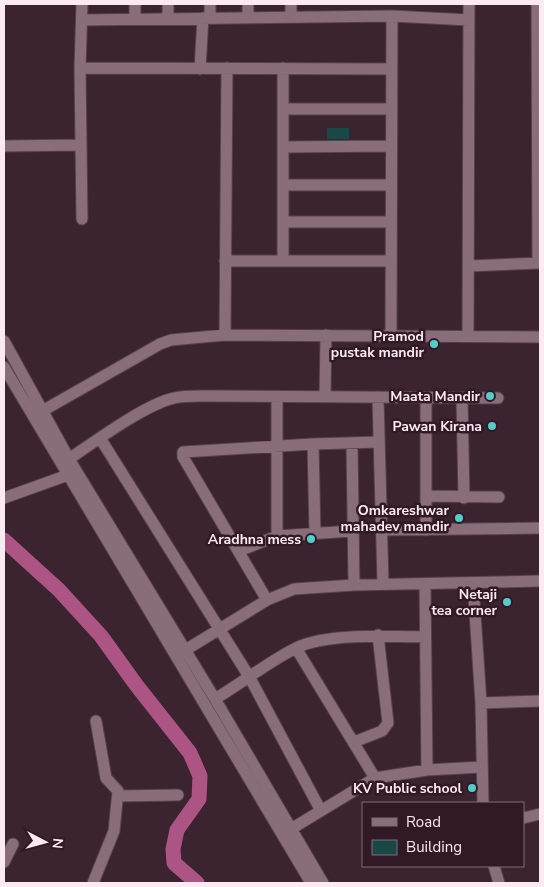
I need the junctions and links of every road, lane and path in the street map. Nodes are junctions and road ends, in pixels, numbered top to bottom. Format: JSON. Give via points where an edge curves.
{"nodes":[{"id":1,"x":82,"y":4,"type":"edge"},
{"id":2,"x":135,"y":4,"type":"edge"},
{"id":3,"x":168,"y":4,"type":"edge"},
{"id":4,"x":210,"y":4,"type":"edge"},
{"id":5,"x":248,"y":4,"type":"edge"},
{"id":6,"x":291,"y":4,"type":"edge"},
{"id":7,"x":323,"y":4,"type":"edge"},
{"id":8,"x":469,"y":4,"type":"edge"},
{"id":9,"x":537,"y":4,"type":"edge"},
{"id":10,"x":323,"y":16,"type":"junction"},
{"id":11,"x":392,"y":16,"type":"junction"},
{"id":12,"x":291,"y":17,"type":"junction"},
{"id":13,"x":135,"y":18,"type":"junction"},
{"id":14,"x":168,"y":18,"type":"junction"},
{"id":15,"x":206,"y":18,"type":"junction"},
{"id":16,"x":248,"y":18,"type":"junction"},
{"id":17,"x":82,"y":20,"type":"junction"},
{"id":18,"x":468,"y":20,"type":"junction"},
{"id":19,"x":539,"y":32,"type":"edge"},
{"id":20,"x":80,"y":68,"type":"junction"},
{"id":21,"x":227,"y":68,"type":"junction"},
{"id":22,"x":282,"y":68,"type":"junction"},
{"id":23,"x":200,"y":69,"type":"junction"},
{"id":24,"x":392,"y":69,"type":"junction"},
{"id":25,"x":539,"y":72,"type":"edge"},
{"id":26,"x":392,"y":109,"type":"junction"},
{"id":27,"x":283,"y":110,"type":"junction"},
{"id":28,"x":539,"y":112,"type":"edge"},
{"id":29,"x":81,"y":145,"type":"junction"},
{"id":30,"x":4,"y":146,"type":"edge"},
{"id":31,"x":391,"y":146,"type":"junction"},
{"id":32,"x":283,"y":147,"type":"junction"},
{"id":33,"x":539,"y":147,"type":"edge"},
{"id":34,"x":539,"y":182,"type":"edge"},
{"id":35,"x":283,"y":185,"type":"junction"},
{"id":36,"x":391,"y":185,"type":"junction"},
{"id":37,"x":82,"y":219,"type":"dead end"},
{"id":38,"x":282,"y":222,"type":"junction"},
{"id":39,"x":391,"y":222,"type":"junction"},
{"id":40,"x":538,"y":225,"type":"edge"},
{"id":41,"x":225,"y":261,"type":"junction"},
{"id":42,"x":282,"y":261,"type":"junction"},
{"id":43,"x":391,"y":261,"type":"junction"},
{"id":44,"x":539,"y":263,"type":"edge"},
{"id":45,"x":469,"y":266,"type":"junction"},
{"id":46,"x":391,"y":334,"type":"junction"},
{"id":47,"x":224,"y":335,"type":"junction"},
{"id":48,"x":326,"y":335,"type":"junction"},
{"id":49,"x":468,"y":336,"type":"junction"},
{"id":50,"x":540,"y":337,"type":"edge"},
{"id":51,"x":4,"y":341,"type":"edge"},
{"id":52,"x":4,"y":367,"type":"edge"},
{"id":53,"x":325,"y":397,"type":"junction"},
{"id":54,"x":378,"y":397,"type":"junction"},
{"id":55,"x":277,"y":398,"type":"junction"},
{"id":56,"x":426,"y":398,"type":"junction"},
{"id":57,"x":498,"y":398,"type":"dead end"},
{"id":58,"x":462,"y":399,"type":"junction"},
{"id":59,"x":37,"y":413,"type":"junction"},
{"id":60,"x":100,"y":438,"type":"junction"},
{"id":61,"x":379,"y":442,"type":"junction"},
{"id":62,"x":313,"y":444,"type":"junction"},
{"id":63,"x":352,"y":444,"type":"junction"},
{"id":64,"x":275,"y":447,"type":"junction"},
{"id":65,"x":69,"y":459,"type":"junction"},
{"id":66,"x":68,"y":475,"type":"junction"},
{"id":67,"x":427,"y":496,"type":"junction"},
{"id":68,"x":499,"y":496,"type":"dead end"},
{"id":69,"x":6,"y":497,"type":"edge"},
{"id":70,"x":464,"y":498,"type":"junction"},
{"id":71,"x":540,"y":528,"type":"edge"},
{"id":72,"x":382,"y":530,"type":"junction"},
{"id":73,"x":426,"y":530,"type":"junction"},
{"id":74,"x":352,"y":531,"type":"junction"},
{"id":75,"x":314,"y":533,"type":"junction"},
{"id":76,"x":277,"y":536,"type":"junction"},
{"id":77,"x":239,"y":551,"type":"junction"},
{"id":78,"x":540,"y":581,"type":"edge"},
{"id":79,"x":472,"y":583,"type":"junction"},
{"id":80,"x":383,"y":584,"type":"junction"},
{"id":81,"x":425,"y":584,"type":"junction"},
{"id":82,"x":354,"y":585,"type":"junction"},
{"id":83,"x":267,"y":600,"type":"junction"},
{"id":84,"x":219,"y":629,"type":"junction"},
{"id":85,"x":378,"y":635,"type":"junction"},
{"id":86,"x":424,"y":637,"type":"junction"},
{"id":87,"x":296,"y":648,"type":"junction"},
{"id":88,"x":180,"y":653,"type":"junction"},
{"id":89,"x":250,"y":678,"type":"junction"},
{"id":90,"x":215,"y":699,"type":"junction"},
{"id":91,"x":540,"y":701,"type":"edge"},
{"id":92,"x":481,"y":703,"type":"junction"},
{"id":93,"x":96,"y":721,"type":"dead end"},
{"id":94,"x":354,"y":742,"type":"junction"},
{"id":95,"x":481,"y":766,"type":"junction"},
{"id":96,"x":426,"y":770,"type":"junction"},
{"id":97,"x":375,"y":778,"type":"junction"},
{"id":98,"x":178,"y":795,"type":"dead end"},
{"id":99,"x":118,"y":796,"type":"junction"},
{"id":100,"x":483,"y":802,"type":"edge"},
{"id":101,"x":321,"y":811,"type":"junction"},
{"id":102,"x":540,"y":814,"type":"edge"},
{"id":103,"x":524,"y":818,"type":"edge"},
{"id":104,"x":291,"y":828,"type":"junction"},
{"id":105,"x":14,"y":844,"type":"dead end"},
{"id":106,"x":4,"y":862,"type":"edge"},
{"id":107,"x":494,"y":867,"type":"edge"},
{"id":108,"x":93,"y":883,"type":"edge"},
{"id":109,"x":311,"y":883,"type":"edge"},
{"id":110,"x":323,"y":883,"type":"edge"},
{"id":111,"x":499,"y":883,"type":"edge"}],
"edges":[{"from":1,"to":17,"type":"street"},
{"from":2,"to":13,"type":"street"},
{"from":3,"to":14,"type":"street"},
{"from":4,"to":15,"type":"street"},
{"from":5,"to":16,"type":"street"},
{"from":6,"to":12,"type":"street"},
{"from":7,"to":10,"type":"street"},
{"from":8,"to":18,"type":"street"},
{"from":9,"to":19,"type":"street"},
{"from":10,"to":11,"type":"street"},
{"from":10,"to":12,"type":"street"},
{"from":11,"to":18,"type":"street"},
{"from":11,"to":24,"type":"street"},
{"from":12,"to":16,"type":"street"},
{"from":13,"to":14,"type":"street"},
{"from":13,"to":17,"type":"street"},
{"from":14,"to":15,"type":"street"},
{"from":15,"to":16,"type":"street"},
{"from":15,"to":23,"type":"street"},
{"from":17,"to":20,"type":"street"},
{"from":18,"to":45,"type":"street"},
{"from":19,"to":25,"type":"street"},
{"from":20,"to":23,"type":"street"},
{"from":20,"to":29,"type":"street"},
{"from":21,"to":22,"type":"street"},
{"from":21,"to":23,"type":"street"},
{"from":21,"to":41,"type":"street"},
{"from":22,"to":24,"type":"street"},
{"from":22,"to":27,"type":"street"},
{"from":24,"to":26,"type":"street"},
{"from":25,"to":28,"type":"street"},
{"from":26,"to":27,"type":"street"},
{"from":26,"to":31,"type":"street"},
{"from":27,"to":32,"type":"street"},
{"from":28,"to":33,"type":"street"},
{"from":29,"to":30,"type":"street"},
{"from":29,"to":37,"type":"street"},
{"from":31,"to":32,"type":"street"},
{"from":31,"to":36,"type":"street"},
{"from":32,"to":35,"type":"street"},
{"from":33,"to":34,"type":"street"},
{"from":34,"to":40,"type":"street"},
{"from":35,"to":36,"type":"street"},
{"from":35,"to":38,"type":"street"},
{"from":36,"to":39,"type":"street"},
{"from":38,"to":39,"type":"street"},
{"from":38,"to":42,"type":"street"},
{"from":39,"to":43,"type":"street"},
{"from":40,"to":44,"type":"street"},
{"from":41,"to":42,"type":"street"},
{"from":41,"to":47,"type":"street"},
{"from":42,"to":43,"type":"street"},
{"from":43,"to":46,"type":"street"},
{"from":44,"to":45,"type":"street"},
{"from":45,"to":49,"type":"street"},
{"from":46,"to":48,"type":"street"},
{"from":46,"to":49,"type":"street"},
{"from":47,"to":48,"type":"street"},
{"from":47,"to":59,"type":"street","via":[[160,344]]},
{"from":48,"to":53,"type":"street"},
{"from":49,"to":50,"type":"street"},
{"from":51,"to":59,"type":"street"},
{"from":52,"to":59,"type":"street"},
{"from":53,"to":54,"type":"street"},
{"from":53,"to":55,"type":"street"},
{"from":54,"to":56,"type":"street"},
{"from":54,"to":61,"type":"street"},
{"from":55,"to":60,"type":"street","via":[[174,398]]},
{"from":55,"to":64,"type":"street"},
{"from":56,"to":58,"type":"street"},
{"from":56,"to":67,"type":"street"},
{"from":57,"to":58,"type":"street"},
{"from":58,"to":70,"type":"street"},
{"from":59,"to":65,"type":"street"},
{"from":59,"to":66,"type":"street"},
{"from":60,"to":65,"type":"street"},
{"from":60,"to":84,"type":"street"},
{"from":61,"to":63,"type":"street"},
{"from":61,"to":72,"type":"street"},
{"from":62,"to":63,"type":"street"},
{"from":62,"to":64,"type":"street"},
{"from":62,"to":75,"type":"street"},
{"from":63,"to":74,"type":"street"},
{"from":64,"to":76,"type":"street"},
{"from":64,"to":77,"type":"street","via":[[183,452]]},
{"from":65,"to":88,"type":"street"},
{"from":66,"to":69,"type":"street"},
{"from":66,"to":88,"type":"street"},
{"from":67,"to":70,"type":"street"},
{"from":67,"to":73,"type":"street"},
{"from":68,"to":70,"type":"street"},
{"from":71,"to":73,"type":"street"},
{"from":72,"to":73,"type":"street"},
{"from":72,"to":80,"type":"street"},
{"from":74,"to":75,"type":"street"},
{"from":74,"to":82,"type":"street"},
{"from":75,"to":76,"type":"street"},
{"from":76,"to":77,"type":"street"},
{"from":77,"to":83,"type":"street"},
{"from":78,"to":79,"type":"street"},
{"from":79,"to":81,"type":"street"},
{"from":79,"to":92,"type":"street"},
{"from":80,"to":81,"type":"street"},
{"from":80,"to":82,"type":"street"},
{"from":81,"to":86,"type":"street"},
{"from":82,"to":83,"type":"street","via":[[294,589]]},
{"from":83,"to":84,"type":"street"},
{"from":84,"to":88,"type":"street"},
{"from":84,"to":89,"type":"street"},
{"from":85,"to":86,"type":"street"},
{"from":85,"to":87,"type":"street","via":[[313,642]]},
{"from":85,"to":94,"type":"street","via":[[388,722],[382,731]]},
{"from":86,"to":96,"type":"street"},
{"from":87,"to":89,"type":"street"},
{"from":87,"to":94,"type":"street"},
{"from":88,"to":90,"type":"street"},
{"from":88,"to":109,"type":"street"},
{"from":89,"to":90,"type":"street"},
{"from":89,"to":101,"type":"street"},
{"from":90,"to":104,"type":"street"},
{"from":91,"to":92,"type":"street"},
{"from":92,"to":95,"type":"street"},
{"from":93,"to":99,"type":"street","via":[[106,778],[117,788]]},
{"from":94,"to":97,"type":"street"},
{"from":95,"to":96,"type":"street"},
{"from":95,"to":100,"type":"street"},
{"from":96,"to":97,"type":"street"},
{"from":97,"to":101,"type":"street"},
{"from":98,"to":99,"type":"street"},
{"from":99,"to":108,"type":"street","via":[[114,831]]},
{"from":101,"to":104,"type":"street"},
{"from":102,"to":103,"type":"street"},
{"from":104,"to":110,"type":"street"},
{"from":105,"to":106,"type":"street"},
{"from":107,"to":111,"type":"street"}]}
